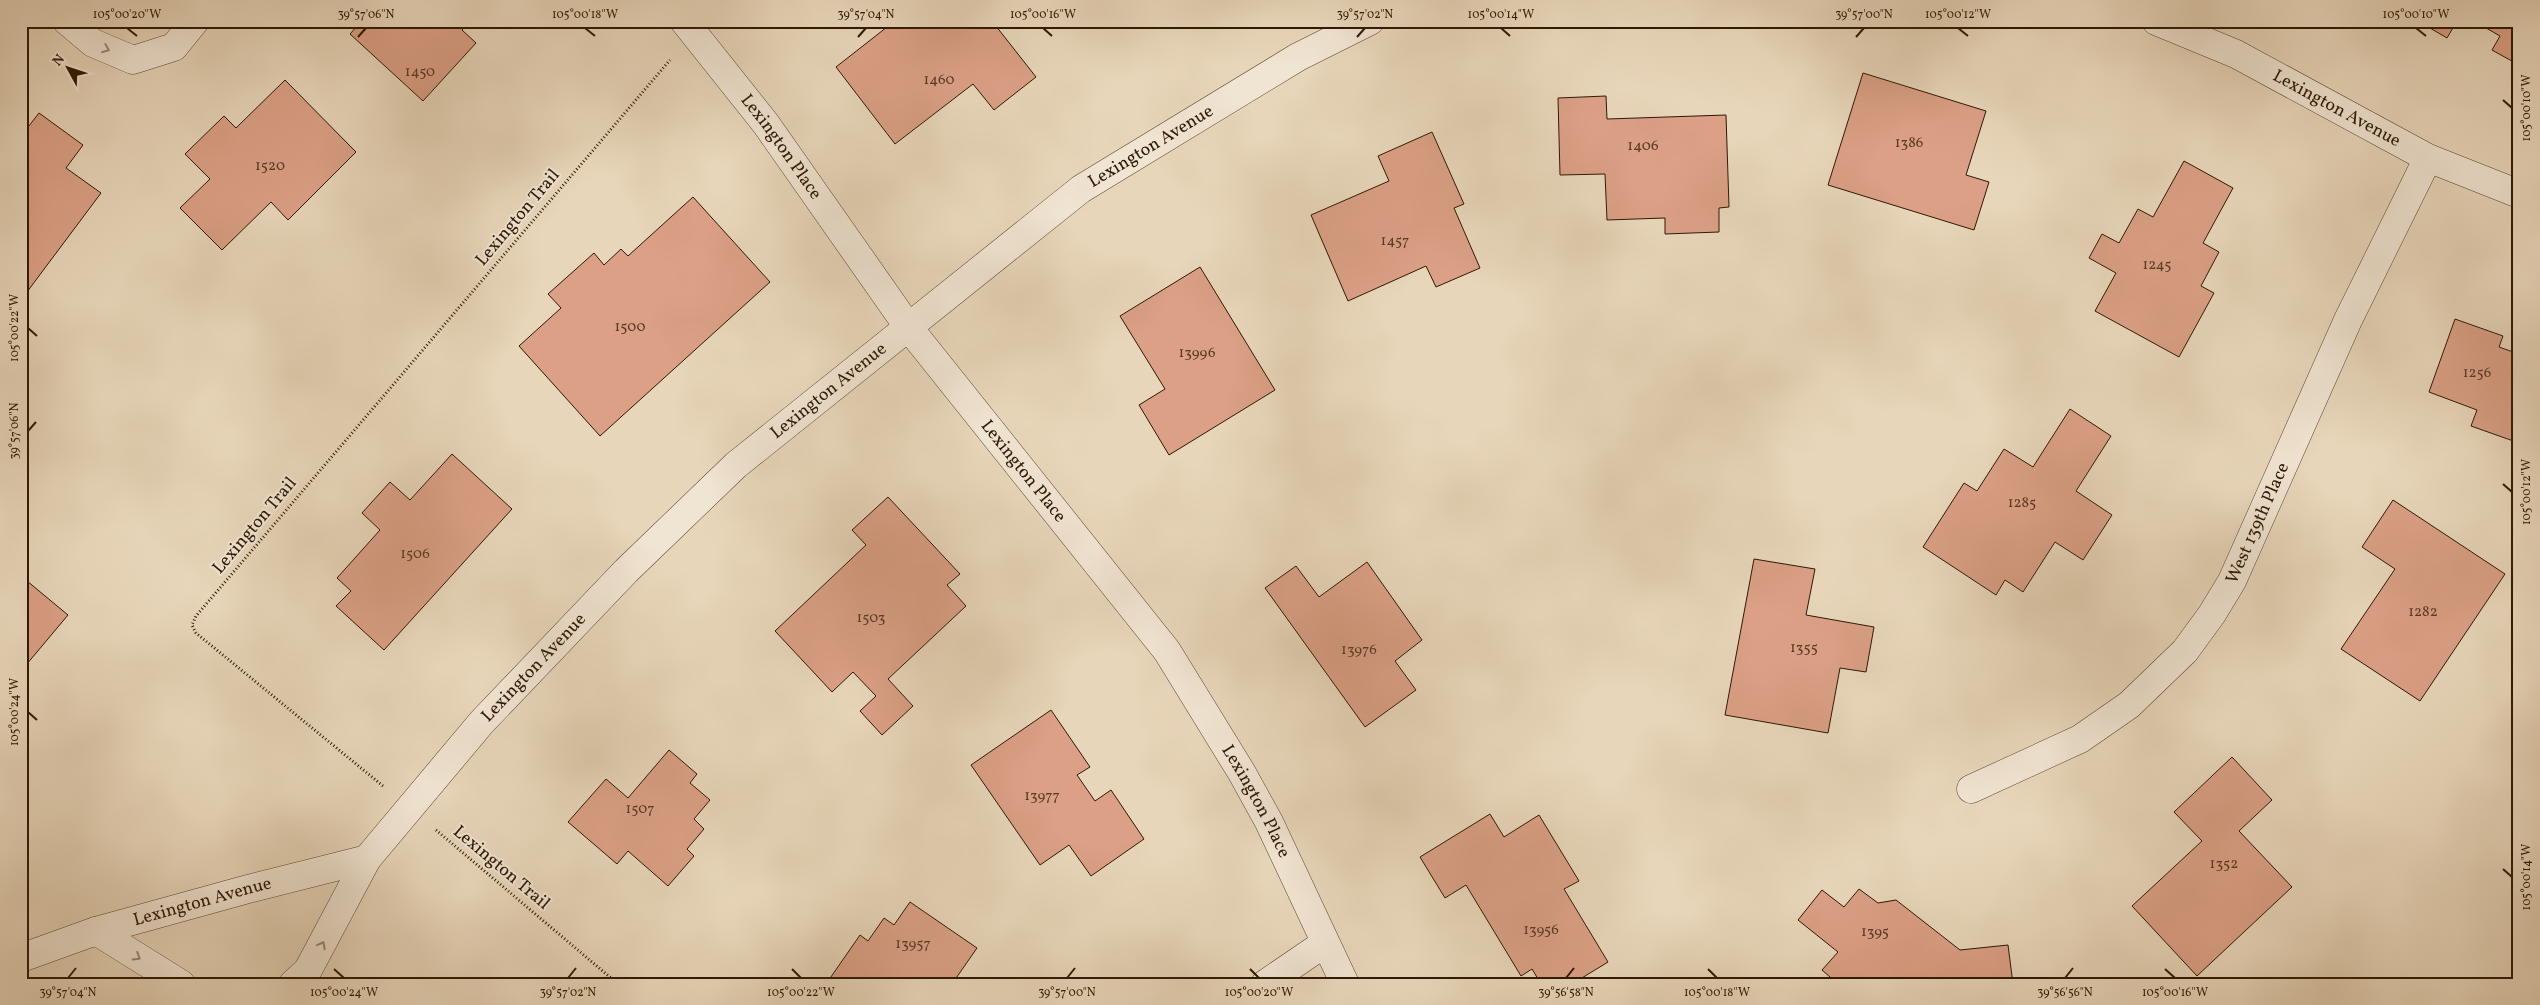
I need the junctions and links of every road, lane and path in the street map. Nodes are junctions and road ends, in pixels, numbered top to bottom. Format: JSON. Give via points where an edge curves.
{"nodes":[{"id":1,"x":67,"y":21,"type":"edge"},
{"id":2,"x":195,"y":21,"type":"edge"},
{"id":3,"x":1370,"y":21,"type":"edge"},
{"id":4,"x":2156,"y":21,"type":"edge"},
{"id":5,"x":688,"y":27,"type":"edge"},
{"id":6,"x":2428,"y":158,"type":"junction"},
{"id":7,"x":2519,"y":194,"type":"edge"},
{"id":8,"x":909,"y":328,"type":"junction"},
{"id":9,"x":1971,"y":789,"type":"dead end"},
{"id":10,"x":411,"y":809,"type":"junction"},
{"id":11,"x":367,"y":859,"type":"junction"},
{"id":12,"x":96,"y":931,"type":"junction"},
{"id":13,"x":1325,"y":943,"type":"junction"},
{"id":14,"x":21,"y":958,"type":"edge"},
{"id":15,"x":181,"y":984,"type":"edge"},
{"id":16,"x":293,"y":984,"type":"edge"},
{"id":17,"x":618,"y":984,"type":"edge"},
{"id":18,"x":1265,"y":984,"type":"edge"},
{"id":19,"x":1345,"y":984,"type":"edge"}],
"edges":[{"from":1,"to":2,"type":"street","one_way":true,"via":[[92,43],[133,60],[174,47]]},
{"from":3,"to":8,"type":"street","name":"Lexington Avenue","via":[[1298,57],[1081,188]]},
{"from":4,"to":6,"type":"street","name":"Lexington Avenue","via":[[2236,54]]},
{"from":5,"to":8,"type":"street","name":"Lexington Place","via":[[766,124]]},
{"from":5,"to":10,"type":"path","name":"Lexington Trail","via":[[196,616],[192,625],[196,633]]},
{"from":6,"to":7,"type":"street","name":"Lexington Avenue"},
{"from":6,"to":9,"type":"street","name":"West 139th Place","via":[[2348,320],[2232,581],[2212,614],[2185,651],[2129,705],[2080,740]]},
{"from":8,"to":10,"type":"street","name":"Lexington Avenue","via":[[736,465],[626,570],[481,723]]},
{"from":8,"to":13,"type":"street","name":"Lexington Place","via":[[1167,651],[1247,781]]},
{"from":10,"to":11,"type":"street","name":"Lexington Avenue"},
{"from":10,"to":17,"type":"path","name":"Lexington Trail"},
{"from":11,"to":12,"type":"street","name":"Lexington Avenue"},
{"from":16,"to":11,"type":"street","name":"Lexington Avenue","one_way":true,"via":[[308,970]]},
{"from":12,"to":14,"type":"street","name":"Lexington Avenue"},
{"from":12,"to":15,"type":"street","name":"Lexington Avenue","one_way":true},
{"from":13,"to":18,"type":"street"},
{"from":13,"to":19,"type":"street","name":"Lexington Place"}]}
